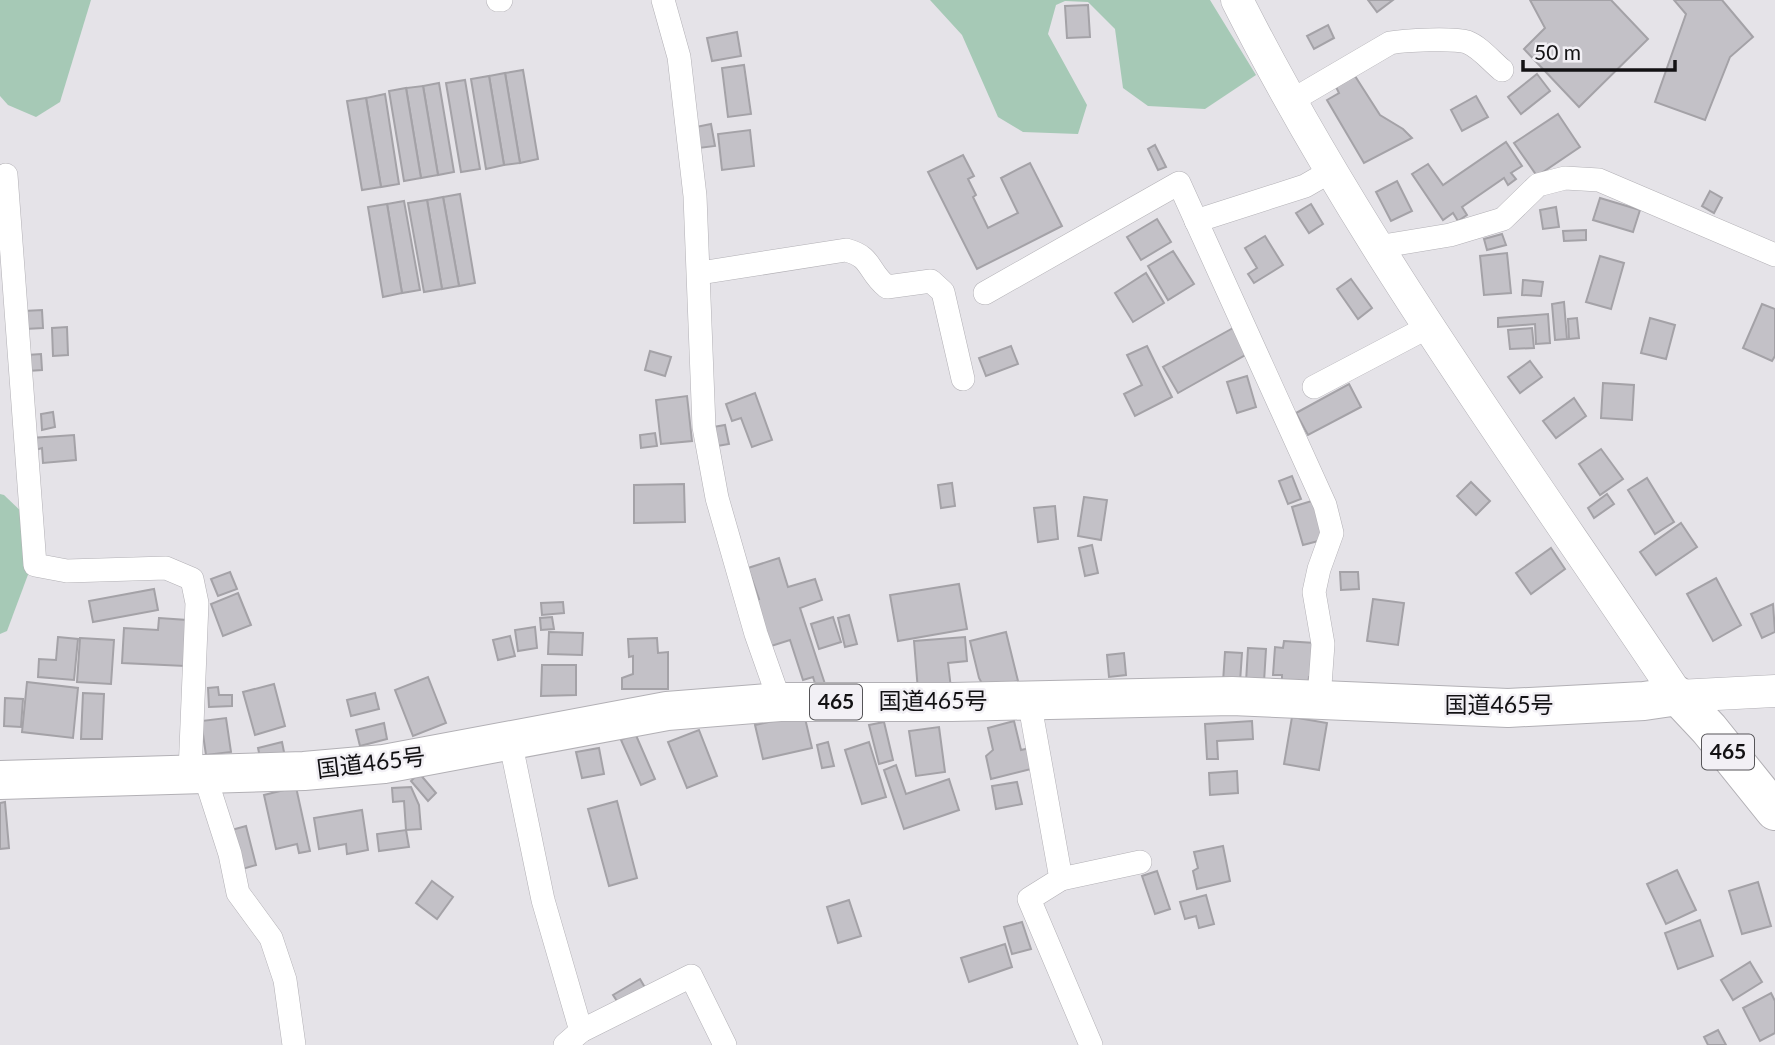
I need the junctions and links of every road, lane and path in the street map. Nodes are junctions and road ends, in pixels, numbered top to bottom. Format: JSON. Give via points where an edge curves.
{"nodes":[{"id":1,"x":663,"y":0,"type":"edge"},
{"id":2,"x":1237,"y":0,"type":"edge"},
{"id":3,"x":1502,"y":70,"type":"dead end"},
{"id":4,"x":1291,"y":101,"type":"junction"},
{"id":5,"x":1331,"y":171,"type":"junction"},
{"id":6,"x":6,"y":175,"type":"dead end"},
{"id":7,"x":1196,"y":221,"type":"junction"},
{"id":8,"x":1377,"y":247,"type":"junction"},
{"id":9,"x":1775,"y":255,"type":"edge"},
{"id":10,"x":700,"y":273,"type":"junction"},
{"id":11,"x":985,"y":293,"type":"dead end"},
{"id":12,"x":1430,"y":326,"type":"junction"},
{"id":13,"x":963,"y":379,"type":"dead end"},
{"id":14,"x":1314,"y":387,"type":"dead end"},
{"id":15,"x":1775,"y":691,"type":"edge"},
{"id":16,"x":1678,"y":696,"type":"junction"},
{"id":17,"x":1319,"y":699,"type":"junction"},
{"id":18,"x":1029,"y":700,"type":"junction"},
{"id":19,"x":780,"y":702,"type":"junction"},
{"id":20,"x":510,"y":740,"type":"junction"},
{"id":21,"x":197,"y":773,"type":"junction"},
{"id":22,"x":0,"y":780,"type":"edge"},
{"id":23,"x":1775,"y":811,"type":"edge"},
{"id":24,"x":1140,"y":862,"type":"dead end"},
{"id":25,"x":1061,"y":879,"type":"junction"},
{"id":26,"x":573,"y":1038,"type":"edge"},
{"id":27,"x":294,"y":1045,"type":"edge"},
{"id":28,"x":725,"y":1045,"type":"edge"},
{"id":29,"x":1091,"y":1045,"type":"edge"}],
"edges":[{"from":1,"to":10,"type":"street","via":[[679,57]]},
{"from":2,"to":4,"type":"street"},
{"from":3,"to":4,"type":"street","via":[[1464,41],[1402,41],[1390,43]]},
{"from":4,"to":5,"type":"street"},
{"from":5,"to":7,"type":"street","via":[[1305,186]]},
{"from":5,"to":8,"type":"street"},
{"from":6,"to":21,"type":"street","via":[[35,565],[67,571],[166,568],[192,579],[197,603]]},
{"from":7,"to":11,"type":"street","via":[[1179,183]]},
{"from":7,"to":17,"type":"street","via":[[1325,505],[1332,533],[1314,592],[1323,644]]},
{"from":8,"to":9,"type":"street","via":[[1450,235],[1503,219],[1538,185],[1565,178],[1599,180]]},
{"from":8,"to":12,"type":"street"},
{"from":10,"to":13,"type":"street","via":[[846,250],[863,256],[887,287],[931,281],[943,292]]},
{"from":10,"to":19,"type":"street","via":[[704,427],[717,498]]},
{"from":12,"to":14,"type":"street"},
{"from":12,"to":16,"type":"street"},
{"from":15,"to":16,"type":"street"},
{"from":16,"to":17,"type":"highway","name":"国道465号","number":"465","via":[[1508,708]]},
{"from":16,"to":23,"type":"highway","number":"465"},
{"from":17,"to":18,"type":"highway","name":"国道465号","number":"465","via":[[1231,695]]},
{"from":18,"to":19,"type":"highway","name":"国道465号","number":"465"},
{"from":18,"to":25,"type":"street"},
{"from":19,"to":20,"type":"highway","name":"国道465号","number":"465","via":[[667,711]]},
{"from":20,"to":21,"type":"highway","name":"国道465号","number":"465","via":[[384,764]]},
{"from":20,"to":26,"type":"street"},
{"from":21,"to":22,"type":"highway","name":"国道465号","number":"465"},
{"from":21,"to":27,"type":"street","via":[[230,854],[238,893],[271,938],[285,981]]},
{"from":24,"to":25,"type":"street"},
{"from":25,"to":29,"type":"street","via":[[1029,899]]},
{"from":26,"to":28,"type":"street","via":[[691,976]]}]}
